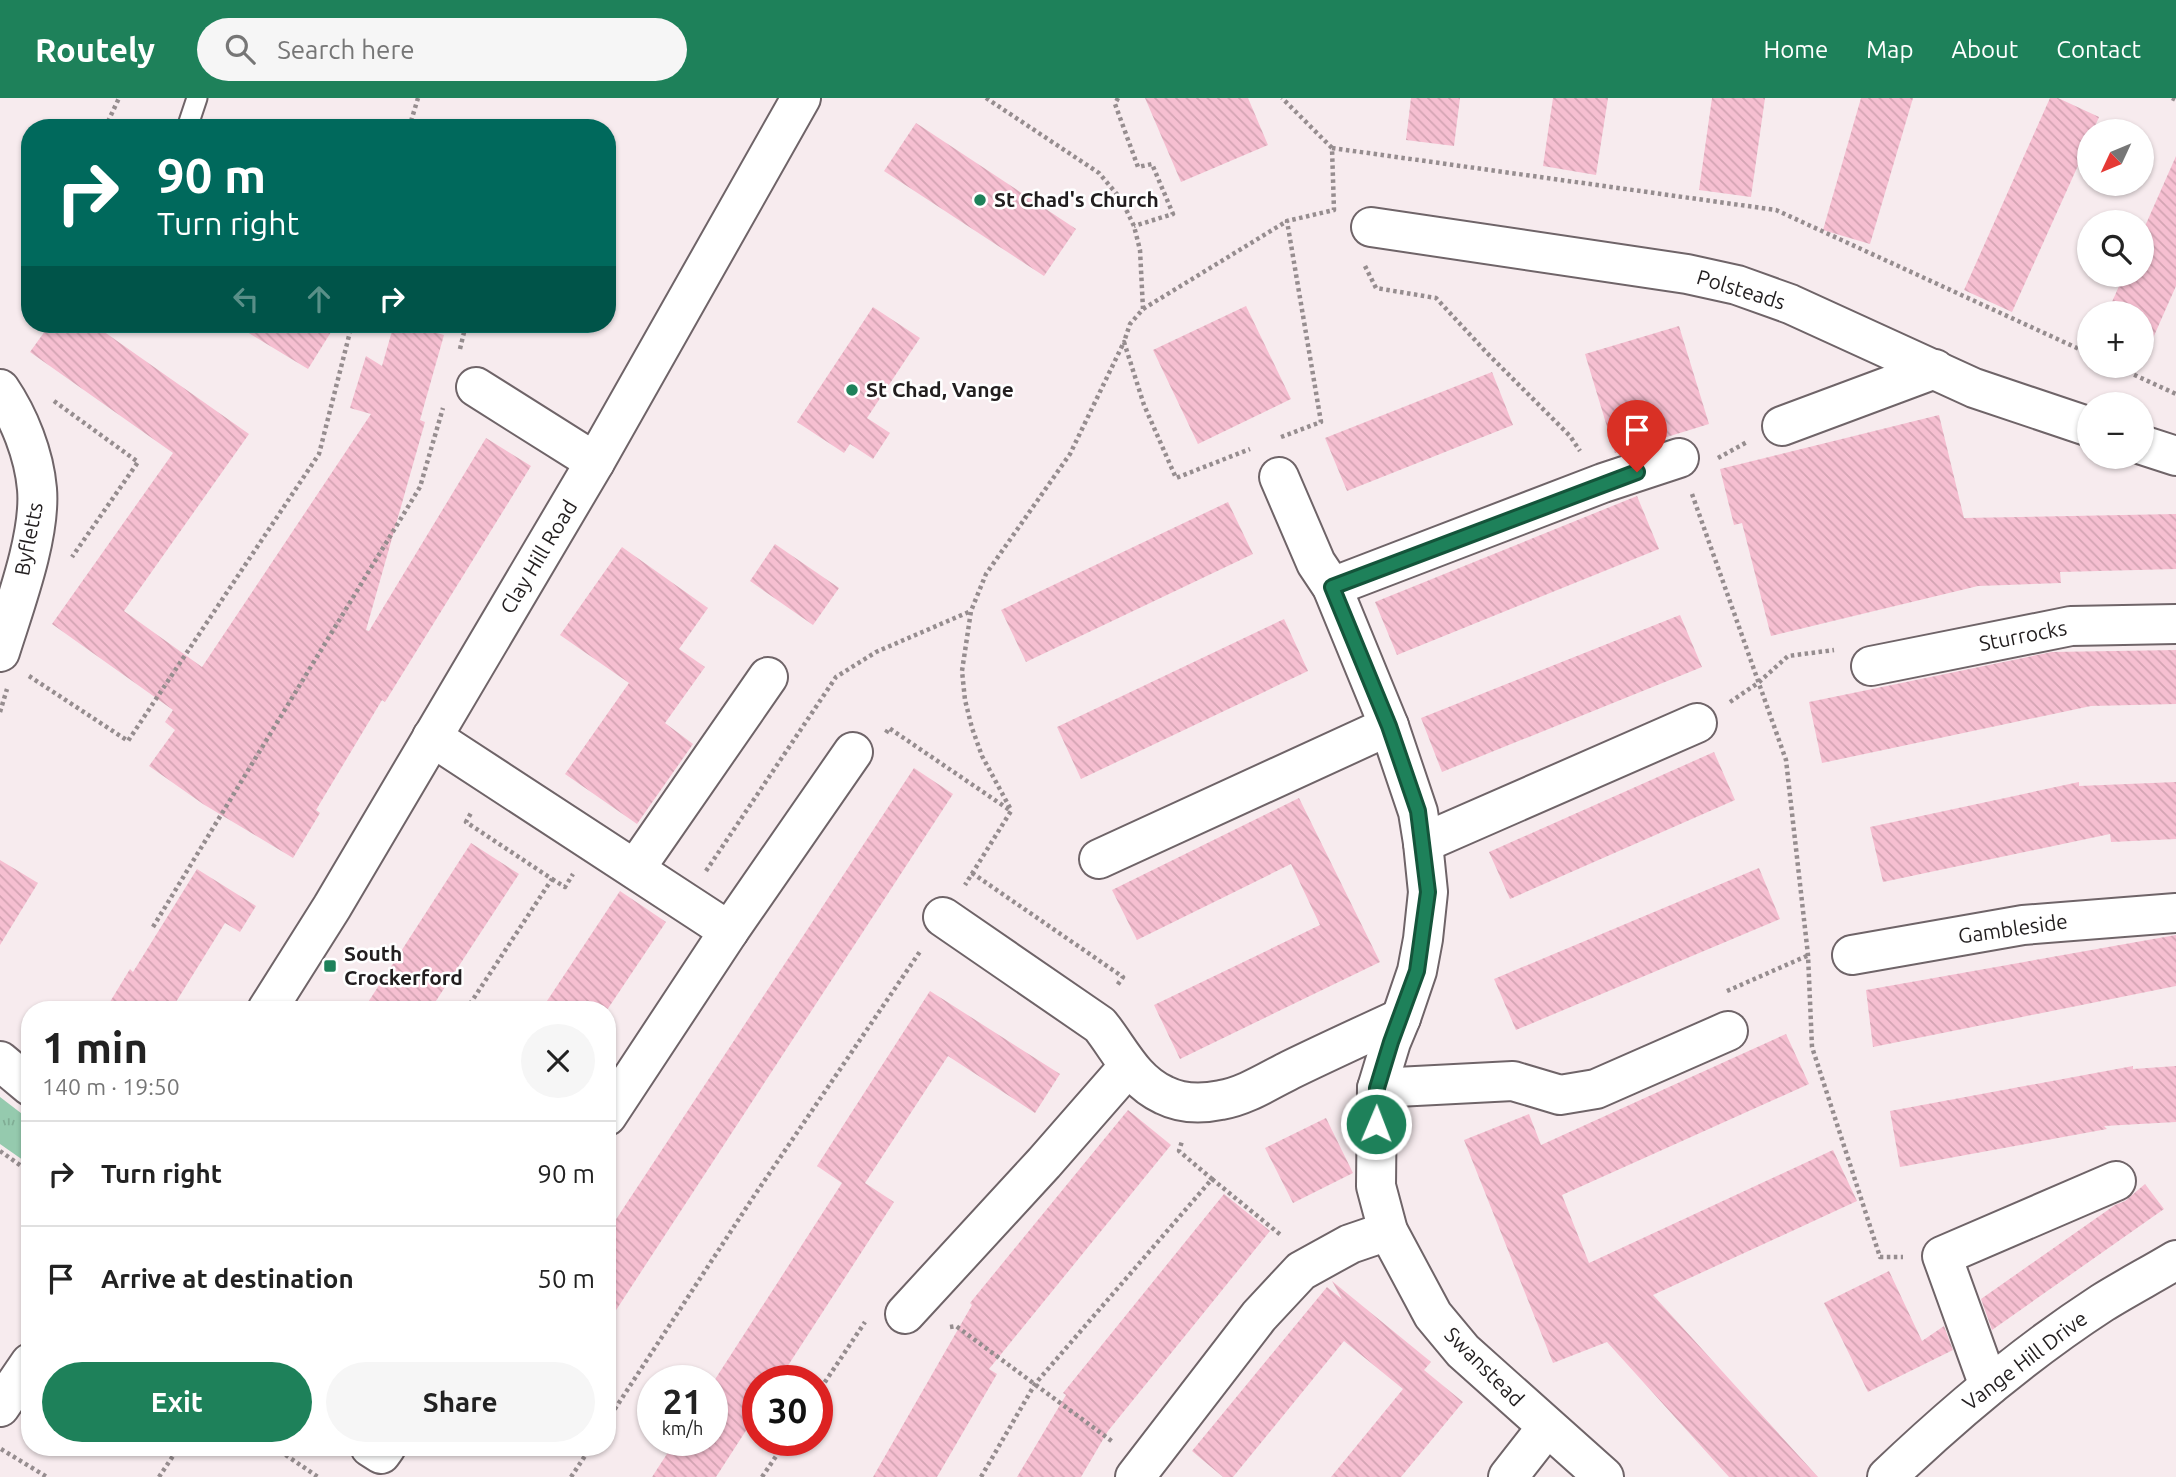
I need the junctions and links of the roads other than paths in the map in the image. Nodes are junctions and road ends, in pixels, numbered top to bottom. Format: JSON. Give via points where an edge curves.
{"nodes":[{"id":1,"x":197,"y":98,"type":"edge"},
{"id":2,"x":801,"y":98,"type":"edge"},
{"id":3,"x":190,"y":119,"type":"edge"},
{"id":4,"x":1356,"y":224,"type":"road end"},
{"id":5,"x":1935,"y":369,"type":"junction"},
{"id":6,"x":0,"y":389,"type":"edge"},
{"id":7,"x":461,"y":394,"type":"road end"},
{"id":8,"x":2077,"y":423,"type":"edge"},
{"id":9,"x":1782,"y":426,"type":"road end"},
{"id":10,"x":2154,"y":449,"type":"edge"},
{"id":11,"x":1271,"y":454,"type":"road end"},
{"id":12,"x":2176,"y":456,"type":"edge"},
{"id":13,"x":1679,"y":458,"type":"road end"},
{"id":14,"x":595,"y":462,"type":"junction"},
{"id":15,"x":1332,"y":587,"type":"junction"},
{"id":16,"x":2176,"y":624,"type":"edge"},
{"id":17,"x":13,"y":663,"type":"edge"},
{"id":18,"x":1871,"y":666,"type":"road end"},
{"id":19,"x":768,"y":677,"type":"dead end"},
{"id":20,"x":1697,"y":723,"type":"road end"},
{"id":21,"x":1389,"y":726,"type":"junction"},
{"id":22,"x":432,"y":737,"type":"junction"},
{"id":23,"x":867,"y":746,"type":"road end"},
{"id":24,"x":1423,"y":843,"type":"junction"},
{"id":25,"x":1099,"y":859,"type":"dead end"},
{"id":26,"x":635,"y":869,"type":"junction"},
{"id":27,"x":2176,"y":913,"type":"edge"},
{"id":28,"x":943,"y":917,"type":"road end"},
{"id":29,"x":729,"y":931,"type":"junction"},
{"id":30,"x":1852,"y":956,"type":"road end"},
{"id":31,"x":273,"y":1001,"type":"edge"},
{"id":32,"x":1401,"y":1018,"type":"junction"},
{"id":33,"x":1728,"y":1031,"type":"road end"},
{"id":34,"x":0,"y":1061,"type":"edge"},
{"id":35,"x":1128,"y":1067,"type":"junction"},
{"id":36,"x":21,"y":1078,"type":"edge"},
{"id":37,"x":1377,"y":1088,"type":"junction"},
{"id":38,"x":616,"y":1102,"type":"edge"},
{"id":39,"x":2116,"y":1181,"type":"dead end"},
{"id":40,"x":1388,"y":1231,"type":"junction"},
{"id":41,"x":2176,"y":1260,"type":"edge"},
{"id":42,"x":905,"y":1314,"type":"road end"},
{"id":43,"x":21,"y":1376,"type":"edge"},
{"id":44,"x":1989,"y":1386,"type":"junction"},
{"id":45,"x":0,"y":1407,"type":"edge"},
{"id":46,"x":1547,"y":1427,"type":"junction"},
{"id":47,"x":1139,"y":1471,"type":"edge"},
{"id":48,"x":1508,"y":1477,"type":"edge"},
{"id":49,"x":1604,"y":1477,"type":"edge"},
{"id":50,"x":1887,"y":1477,"type":"edge"}],
"edges":[{"from":1,"to":3,"type":"lane"},
{"from":2,"to":14,"type":"street","name":"Clay Hill Road"},
{"from":4,"to":5,"type":"street","name":"Polsteads","via":[[1737,285]]},
{"from":5,"to":8,"type":"street","name":"Polsteads","via":[[1974,388]]},
{"from":5,"to":9,"type":"street"},
{"from":6,"to":17,"type":"street","name":"Byfletts","via":[[14,409],[37,490]]},
{"from":7,"to":14,"type":"street"},
{"from":10,"to":12,"type":"street"},
{"from":11,"to":15,"type":"street","name":"Swanstead","via":[[1316,563]]},
{"from":13,"to":15,"type":"street"},
{"from":14,"to":22,"type":"street","name":"Clay Hill Road"},
{"from":15,"to":21,"type":"street","name":"Swanstead"},
{"from":16,"to":18,"type":"street","name":"Sturrocks","via":[[2071,626]]},
{"from":19,"to":26,"type":"street"},
{"from":20,"to":24,"type":"street"},
{"from":21,"to":24,"type":"street","name":"Swanstead","via":[[1418,811]]},
{"from":21,"to":25,"type":"street"},
{"from":22,"to":26,"type":"street"},
{"from":22,"to":31,"type":"street","name":"Clay Hill Road"},
{"from":23,"to":29,"type":"street"},
{"from":24,"to":32,"type":"street","name":"Swanstead","via":[[1428,892],[1423,939]]},
{"from":26,"to":29,"type":"street"},
{"from":27,"to":30,"type":"street","name":"Gambleside","via":[[2023,925]]},
{"from":28,"to":35,"type":"street","via":[[1100,1025]]},
{"from":29,"to":38,"type":"street"},
{"from":32,"to":35,"type":"street","via":[[1223,1100],[1194,1104],[1164,1096]]},
{"from":32,"to":37,"type":"street","name":"Swanstead"},
{"from":33,"to":37,"type":"street","via":[[1596,1089],[1560,1095],[1513,1081]]},
{"from":34,"to":36,"type":"street"},
{"from":35,"to":42,"type":"street"},
{"from":37,"to":40,"type":"street","name":"Swanstead","via":[[1376,1186]]},
{"from":39,"to":44,"type":"street","via":[[1942,1256]]},
{"from":40,"to":46,"type":"street","name":"Swanstead","via":[[1433,1315],[1463,1351]]},
{"from":40,"to":47,"type":"street","via":[[1350,1244],[1301,1271],[1259,1316]]},
{"from":41,"to":44,"type":"street","name":"Vange Hill Drive","via":[[2102,1303]]},
{"from":43,"to":45,"type":"street"},
{"from":44,"to":50,"type":"street","name":"Vange Hill Drive"},
{"from":46,"to":48,"type":"street"},
{"from":46,"to":49,"type":"street","name":"Swanstead"}]}
